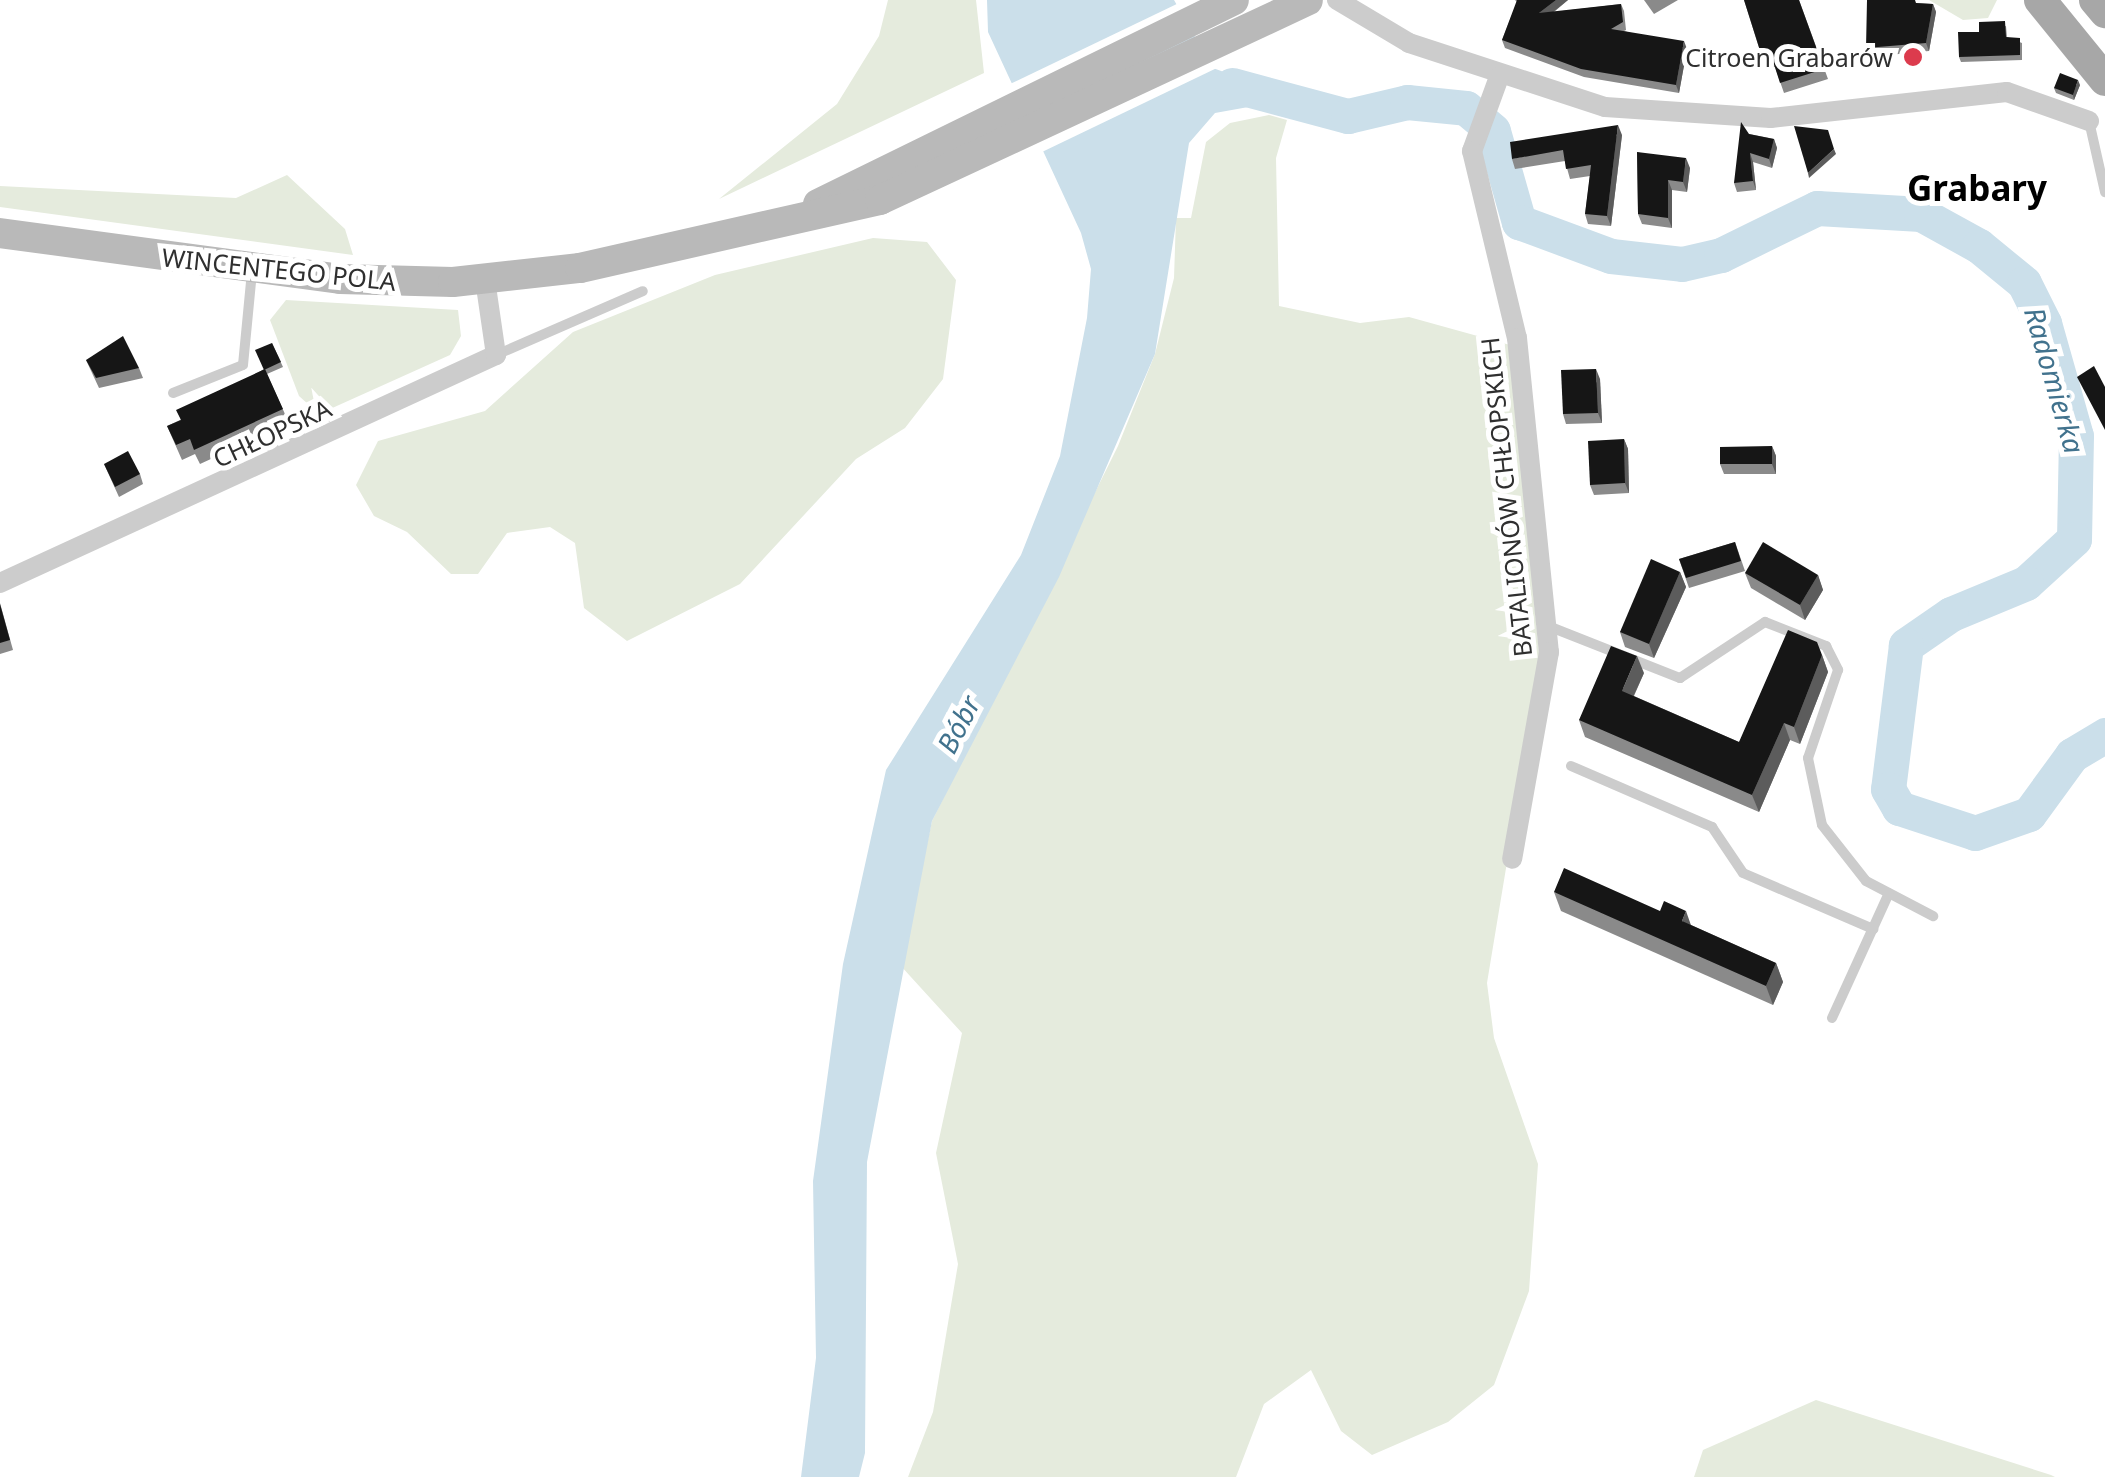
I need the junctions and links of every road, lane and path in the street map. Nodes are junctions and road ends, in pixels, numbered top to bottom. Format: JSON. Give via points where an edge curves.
{"nodes":[{"id":1,"x":1234,"y":0,"type":"edge"},
{"id":2,"x":1337,"y":0,"type":"edge"},
{"id":3,"x":2040,"y":0,"type":"edge"},
{"id":4,"x":2095,"y":0,"type":"edge"},
{"id":5,"x":1290,"y":4,"type":"edge"},
{"id":6,"x":2105,"y":12,"type":"edge"},
{"id":7,"x":1499,"y":76,"type":"junction"},
{"id":8,"x":2105,"y":80,"type":"edge"},
{"id":9,"x":2089,"y":122,"type":"joint"},
{"id":10,"x":2105,"y":192,"type":"edge"},
{"id":11,"x":793,"y":218,"type":"junction"},
{"id":12,"x":0,"y":233,"type":"edge"},
{"id":13,"x":252,"y":270,"type":"junction"},
{"id":14,"x":486,"y":280,"type":"junction"},
{"id":15,"x":644,"y":290,"type":"dead end"},
{"id":16,"x":496,"y":355,"type":"junction"},
{"id":17,"x":173,"y":393,"type":"dead end"},
{"id":18,"x":0,"y":583,"type":"edge"},
{"id":19,"x":1543,"y":623,"type":"junction"},
{"id":20,"x":1571,"y":766,"type":"dead end"},
{"id":21,"x":1512,"y":859,"type":"dead end"},
{"id":22,"x":1889,"y":894,"type":"junction"},
{"id":23,"x":1933,"y":916,"type":"dead end"},
{"id":24,"x":1873,"y":929,"type":"junction"},
{"id":25,"x":1832,"y":1018,"type":"dead end"}],
"edges":[{"from":1,"to":11,"type":"main road"},
{"from":2,"to":7,"type":"street","via":[[1409,43]]},
{"from":3,"to":8,"type":"main road"},
{"from":4,"to":6,"type":"main road"},
{"from":5,"to":11,"type":"main road","via":[[1023,138],[880,200]]},
{"from":7,"to":9,"type":"street","via":[[1650,114],[1771,118],[2007,92]]},
{"from":7,"to":19,"type":"street","name":"BATALIONÓW CHŁOPSKICH","via":[[1474,137],[1477,188],[1517,338]]},
{"from":9,"to":10,"type":"lane"},
{"from":11,"to":14,"type":"main road","name":"WINCENTEGO POLA","via":[[636,257]]},
{"from":12,"to":13,"type":"main road","name":"WINCENTEGO POLA"},
{"from":13,"to":14,"type":"main road","name":"WINCENTEGO POLA"},
{"from":13,"to":17,"type":"lane","via":[[242,364]]},
{"from":14,"to":16,"type":"street"},
{"from":15,"to":16,"type":"lane"},
{"from":16,"to":18,"type":"street","name":"CHŁOPSKA"},
{"from":19,"to":21,"type":"street","name":"BATALIONÓW CHŁOPSKICH","via":[[1546,683]]},
{"from":19,"to":22,"type":"lane","via":[[1680,678],[1765,622],[1826,646],[1838,670],[1808,758],[1822,825],[1866,881]]},
{"from":20,"to":24,"type":"lane","via":[[1712,827],[1744,873]]},
{"from":22,"to":23,"type":"lane"},
{"from":22,"to":24,"type":"lane"},
{"from":24,"to":25,"type":"lane"}]}
